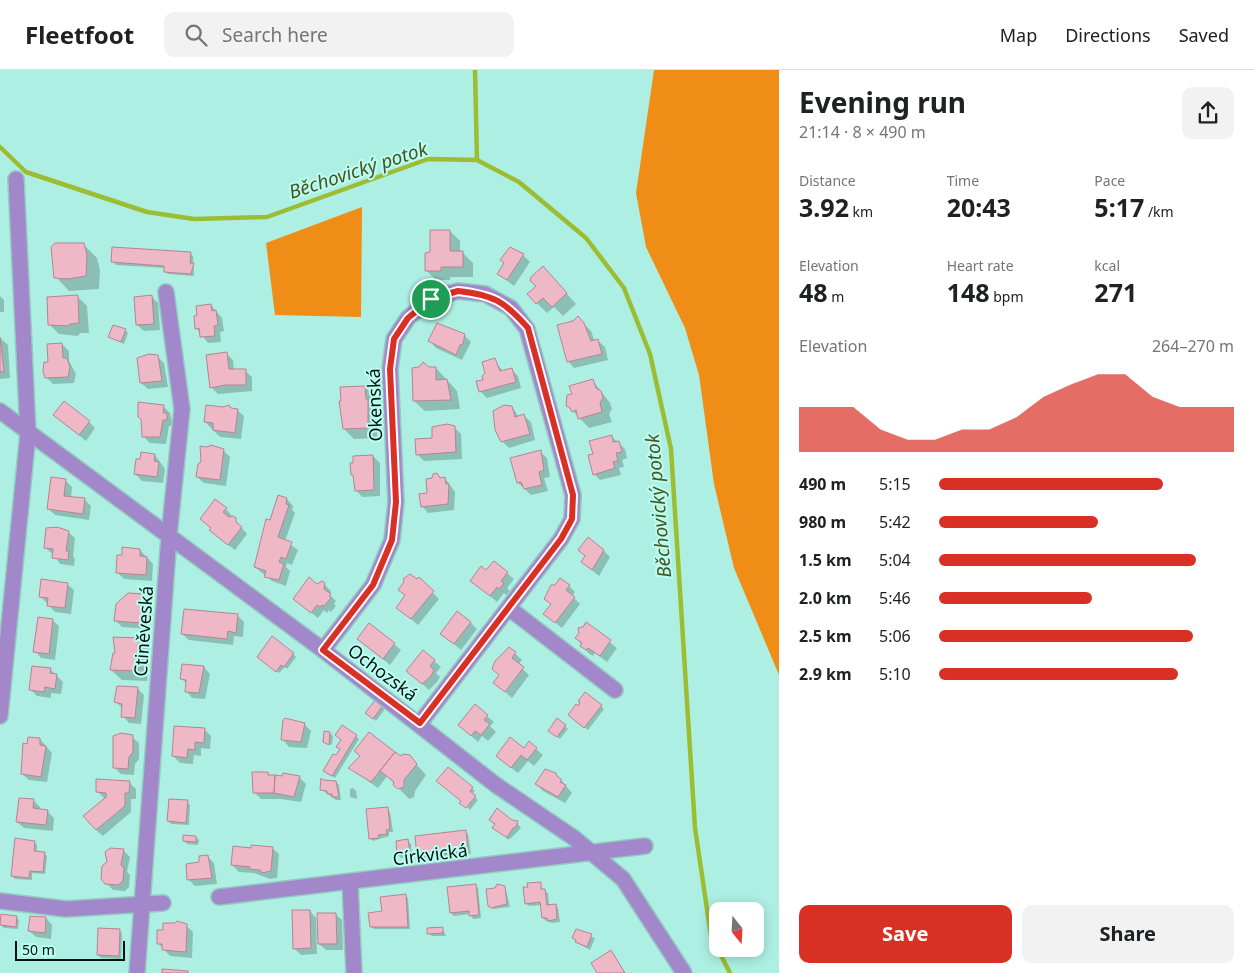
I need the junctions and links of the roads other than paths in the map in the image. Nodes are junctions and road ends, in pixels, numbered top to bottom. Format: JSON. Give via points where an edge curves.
{"nodes":[{"id":1,"x":16,"y":179,"type":"dead end"},
{"id":2,"x":166,"y":292,"type":"dead end"},
{"id":3,"x":0,"y":411,"type":"edge"},
{"id":4,"x":28,"y":433,"type":"junction"},
{"id":5,"x":169,"y":536,"type":"junction"},
{"id":6,"x":7,"y":588,"type":"edge"},
{"id":7,"x":510,"y":608,"type":"junction"},
{"id":8,"x":323,"y":650,"type":"junction"},
{"id":9,"x":614,"y":690,"type":"dead end"},
{"id":10,"x":0,"y":716,"type":"edge"},
{"id":11,"x":420,"y":723,"type":"junction"},
{"id":12,"x":645,"y":846,"type":"dead end"},
{"id":13,"x":592,"y":852,"type":"junction"},
{"id":14,"x":350,"y":883,"type":"junction"},
{"id":15,"x":219,"y":897,"type":"dead end"},
{"id":16,"x":0,"y":901,"type":"edge"},
{"id":17,"x":163,"y":903,"type":"dead end"},
{"id":18,"x":141,"y":906,"type":"junction"},
{"id":19,"x":137,"y":973,"type":"edge"},
{"id":20,"x":354,"y":973,"type":"edge"},
{"id":21,"x":684,"y":973,"type":"edge"}],
"edges":[{"from":1,"to":4,"type":"street"},
{"from":2,"to":5,"type":"street","name":"Ctiněveská","via":[[182,408]]},
{"from":3,"to":4,"type":"street","name":"Ochozská"},
{"from":4,"to":5,"type":"street","name":"Ochozská"},
{"from":4,"to":6,"type":"street"},
{"from":5,"to":8,"type":"street","name":"Ochozská"},
{"from":5,"to":18,"type":"street","name":"Ctiněveská"},
{"from":6,"to":10,"type":"street"},
{"from":7,"to":8,"type":"street","name":"Okenská","via":[[561,539],[572,519],[573,495],[528,328],[511,308],[485,294],[458,291],[431,299],[408,318],[394,339],[390,369],[396,502],[392,540],[373,585]]},
{"from":7,"to":9,"type":"street"},
{"from":7,"to":11,"type":"street","name":"Okenská"},
{"from":8,"to":11,"type":"street","name":"Ochozská"},
{"from":11,"to":13,"type":"street","name":"Ochozská","via":[[496,784]]},
{"from":12,"to":13,"type":"street","name":"Církvická"},
{"from":13,"to":14,"type":"street","name":"Církvická"},
{"from":13,"to":21,"type":"street","name":"Ochozská","via":[[623,879]]},
{"from":14,"to":15,"type":"street","name":"Církvická"},
{"from":14,"to":20,"type":"street"},
{"from":16,"to":18,"type":"street","via":[[66,909]]},
{"from":17,"to":18,"type":"street"},
{"from":18,"to":19,"type":"street","name":"Ctiněveská"}]}
